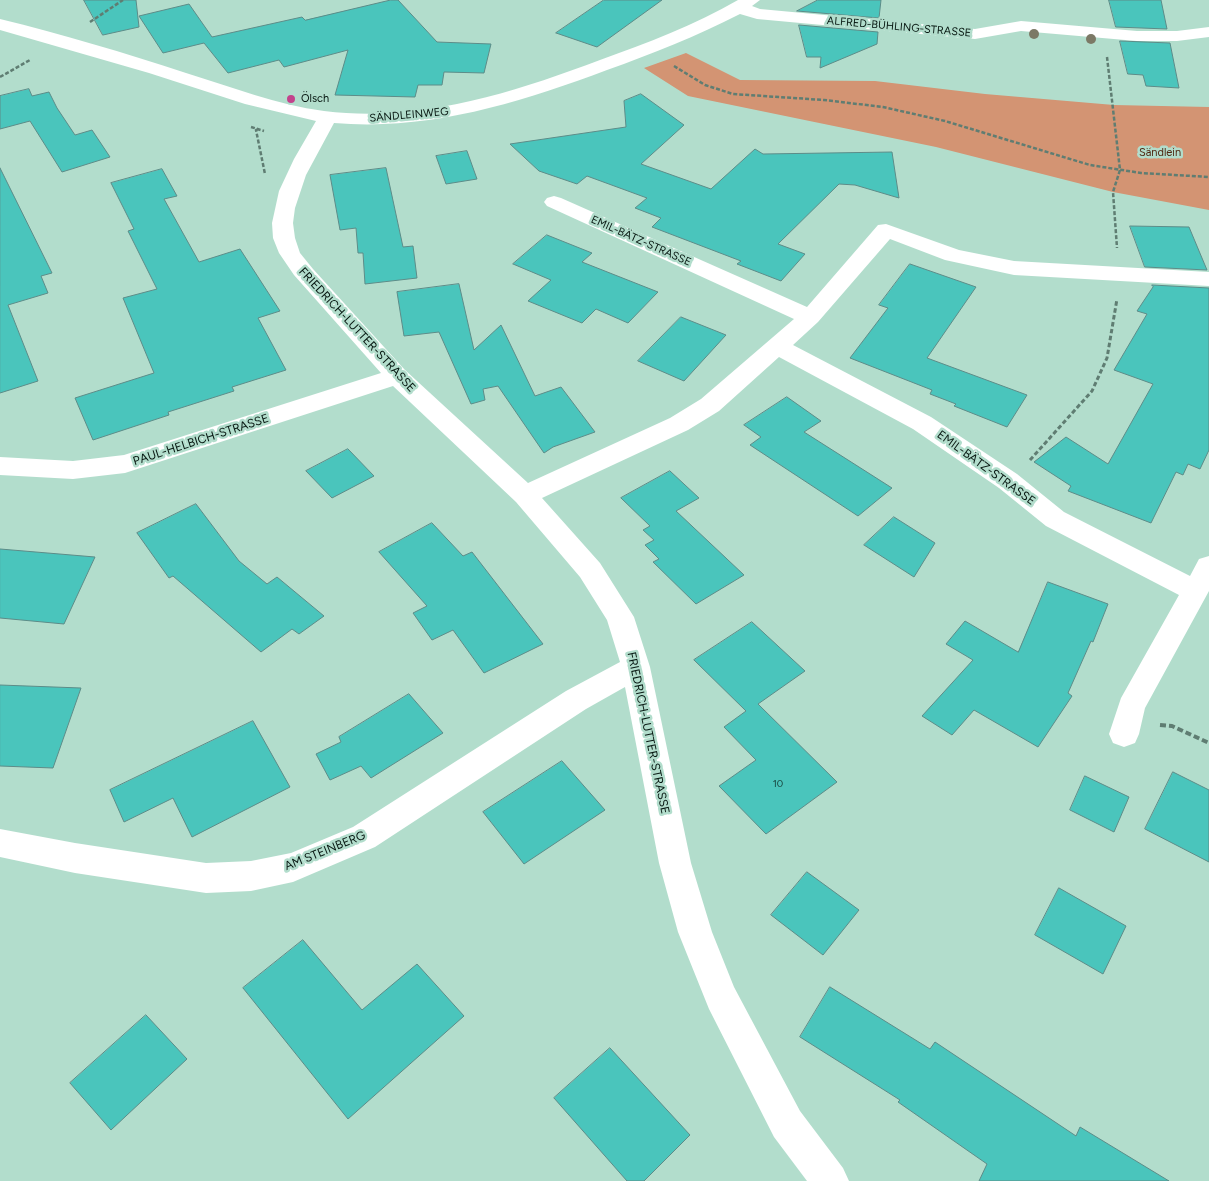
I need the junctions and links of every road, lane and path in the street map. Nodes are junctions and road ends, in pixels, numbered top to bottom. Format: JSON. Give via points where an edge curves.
{"nodes":[{"id":1,"x":744,"y":4,"type":"edge"},
{"id":2,"x":0,"y":24,"type":"edge"},
{"id":3,"x":1209,"y":32,"type":"edge"},
{"id":4,"x":647,"y":48,"type":"junction"},
{"id":5,"x":328,"y":117,"type":"junction"},
{"id":6,"x":1209,"y":177,"type":"edge"},
{"id":7,"x":554,"y":202,"type":"dead end"},
{"id":8,"x":1209,"y":279,"type":"edge"},
{"id":9,"x":810,"y":317,"type":"junction"},
{"id":10,"x":776,"y":346,"type":"junction"},
{"id":11,"x":397,"y":376,"type":"junction"},
{"id":12,"x":0,"y":466,"type":"edge"},
{"id":13,"x":525,"y":495,"type":"junction"},
{"id":14,"x":1209,"y":566,"type":"edge"},
{"id":15,"x":1195,"y":591,"type":"junction"},
{"id":16,"x":636,"y":667,"type":"junction"},
{"id":17,"x":1124,"y":734,"type":"joint"},
{"id":18,"x":1209,"y":743,"type":"edge"},
{"id":19,"x":0,"y":842,"type":"edge"},
{"id":20,"x":830,"y":1181,"type":"edge"}],
"edges":[{"from":1,"to":3,"type":"street","name":"ALFRED-BÜHLING-STRASSE","via":[[757,14],[974,34],[1021,26],[1136,36]]},
{"from":1,"to":4,"type":"street","name":"SÄNDLEINWEG"},
{"from":2,"to":5,"type":"street","name":"SÄNDLEINWEG","via":[[286,110]]},
{"from":4,"to":5,"type":"street","name":"SÄNDLEINWEG","via":[[513,98],[472,108],[360,120]]},
{"from":4,"to":6,"type":"path","via":[[709,88],[731,94],[848,103],[925,116],[1074,161],[1120,170]]},
{"from":5,"to":11,"type":"street","name":"FRIEDRICH-LUTTER-STRASSE","via":[[289,194],[284,215],[284,237],[291,256],[305,274]]},
{"from":7,"to":9,"type":"street","name":"EMIL-BÄTZ-STRASSE"},
{"from":8,"to":9,"type":"street","via":[[1014,268],[953,255],[886,230]]},
{"from":9,"to":10,"type":"street"},
{"from":10,"to":13,"type":"street","via":[[710,405],[679,424]]},
{"from":10,"to":15,"type":"street","name":"EMIL-BÄTZ-STRASSE","via":[[922,423],[1008,481],[1055,519]]},
{"from":11,"to":12,"type":"street","name":"PAUL-HELBICH-STRASSE","via":[[125,464],[73,470]]},
{"from":11,"to":13,"type":"street","name":"FRIEDRICH-LUTTER-STRASSE"},
{"from":13,"to":16,"type":"street","name":"FRIEDRICH-LUTTER-STRASSE","via":[[590,570],[620,617]]},
{"from":14,"to":15,"type":"street"},
{"from":15,"to":17,"type":"street","via":[[1131,707]]},
{"from":16,"to":19,"type":"street","name":"AM STEINBERG","via":[[576,700],[364,837],[293,866],[251,876],[206,878],[75,858]]},
{"from":16,"to":20,"type":"street","name":"FRIEDRICH-LUTTER-STRASSE","via":[[675,863],[695,932],[721,997],[787,1124]]},
{"from":17,"to":18,"type":"path","via":[[1147,725],[1172,726]]}]}
